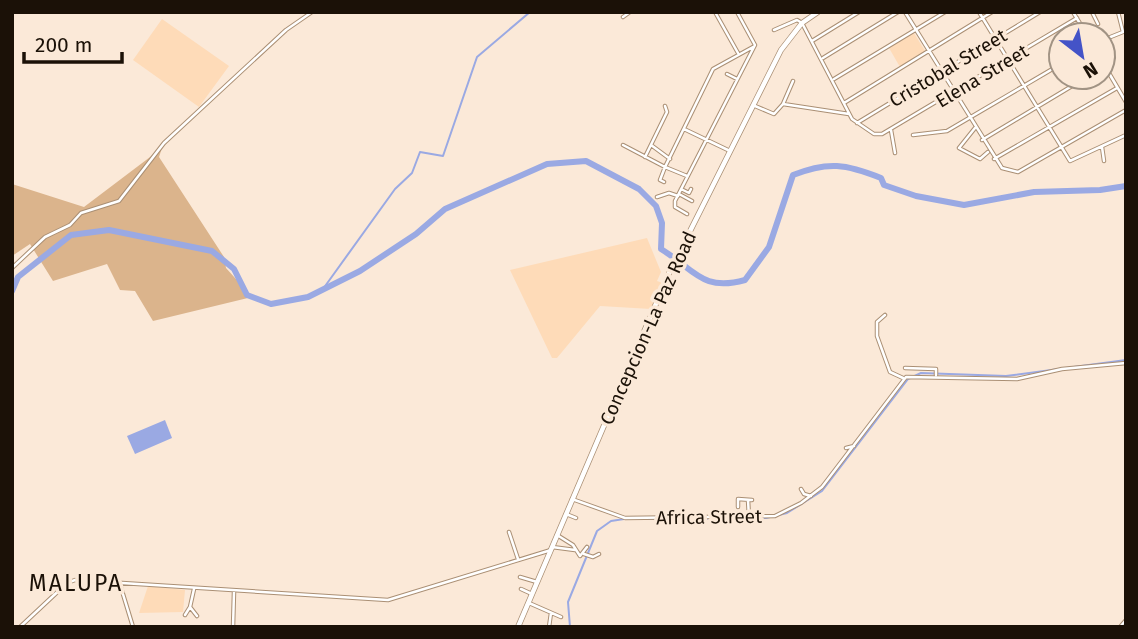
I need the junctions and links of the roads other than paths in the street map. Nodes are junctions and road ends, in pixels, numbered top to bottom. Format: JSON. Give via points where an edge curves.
{"nodes":[{"id":1,"x":312,"y":12,"type":"edge"},
{"id":2,"x":631,"y":12,"type":"edge"},
{"id":3,"x":715,"y":12,"type":"edge"},
{"id":4,"x":737,"y":12,"type":"edge"},
{"id":5,"x":818,"y":12,"type":"edge"},
{"id":6,"x":859,"y":12,"type":"edge"},
{"id":7,"x":898,"y":12,"type":"edge"},
{"id":8,"x":905,"y":12,"type":"edge"},
{"id":9,"x":944,"y":12,"type":"edge"},
{"id":10,"x":979,"y":12,"type":"edge"},
{"id":11,"x":992,"y":12,"type":"edge"},
{"id":12,"x":1040,"y":12,"type":"edge"},
{"id":13,"x":1073,"y":12,"type":"edge"},
{"id":14,"x":1118,"y":12,"type":"edge"},
{"id":15,"x":623,"y":17,"type":"dead end"},
{"id":16,"x":982,"y":18,"type":"junction"},
{"id":17,"x":1077,"y":18,"type":"junction"},
{"id":18,"x":1079,"y":21,"type":"edge"},
{"id":19,"x":802,"y":23,"type":"junction"},
{"id":20,"x":774,"y":30,"type":"dead end"},
{"id":21,"x":916,"y":30,"type":"junction"},
{"id":22,"x":1117,"y":35,"type":"edge"},
{"id":23,"x":995,"y":39,"type":"junction"},
{"id":24,"x":812,"y":41,"type":"junction"},
{"id":25,"x":753,"y":47,"type":"junction"},
{"id":26,"x":929,"y":52,"type":"junction"},
{"id":27,"x":738,"y":53,"type":"junction"},
{"id":28,"x":822,"y":58,"type":"junction"},
{"id":29,"x":1008,"y":60,"type":"junction"},
{"id":30,"x":941,"y":72,"type":"junction"},
{"id":31,"x":1047,"y":73,"type":"edge"},
{"id":32,"x":727,"y":74,"type":"dead end"},
{"id":33,"x":737,"y":79,"type":"junction"},
{"id":34,"x":834,"y":79,"type":"junction"},
{"id":35,"x":793,"y":81,"type":"dead end"},
{"id":36,"x":1024,"y":87,"type":"junction"},
{"id":37,"x":1117,"y":88,"type":"edge"},
{"id":38,"x":1064,"y":91,"type":"edge"},
{"id":39,"x":1112,"y":91,"type":"edge"},
{"id":40,"x":954,"y":93,"type":"junction"},
{"id":41,"x":1126,"y":102,"type":"edge"},
{"id":42,"x":844,"y":103,"type":"junction"},
{"id":43,"x":783,"y":104,"type":"junction"},
{"id":44,"x":754,"y":105,"type":"junction"},
{"id":45,"x":665,"y":106,"type":"dead end"},
{"id":46,"x":1037,"y":107,"type":"junction"},
{"id":47,"x":1126,"y":110,"type":"edge"},
{"id":48,"x":849,"y":114,"type":"junction"},
{"id":49,"x":969,"y":118,"type":"junction"},
{"id":50,"x":857,"y":123,"type":"junction"},
{"id":51,"x":975,"y":128,"type":"junction"},
{"id":52,"x":1050,"y":128,"type":"junction"},
{"id":53,"x":684,"y":129,"type":"junction"},
{"id":54,"x":891,"y":130,"type":"junction"},
{"id":55,"x":913,"y":135,"type":"dead end"},
{"id":56,"x":1126,"y":135,"type":"edge"},
{"id":57,"x":705,"y":139,"type":"junction"},
{"id":58,"x":982,"y":140,"type":"junction"},
{"id":59,"x":623,"y":145,"type":"dead end"},
{"id":60,"x":651,"y":145,"type":"junction"},
{"id":61,"x":1102,"y":147,"type":"junction"},
{"id":62,"x":1062,"y":149,"type":"junction"},
{"id":63,"x":730,"y":151,"type":"junction"},
{"id":64,"x":989,"y":152,"type":"junction"},
{"id":65,"x":895,"y":153,"type":"dead end"},
{"id":66,"x":645,"y":157,"type":"junction"},
{"id":67,"x":670,"y":159,"type":"junction"},
{"id":68,"x":994,"y":159,"type":"junction"},
{"id":69,"x":1104,"y":161,"type":"dead end"},
{"id":70,"x":665,"y":167,"type":"junction"},
{"id":71,"x":688,"y":176,"type":"junction"},
{"id":72,"x":664,"y":182,"type":"dead end"},
{"id":73,"x":691,"y":189,"type":"dead end"},
{"id":74,"x":680,"y":193,"type":"junction"},
{"id":75,"x":657,"y":197,"type":"dead end"},
{"id":76,"x":692,"y":201,"type":"dead end"},
{"id":77,"x":687,"y":214,"type":"dead end"},
{"id":78,"x":12,"y":268,"type":"edge"},
{"id":79,"x":885,"y":315,"type":"dead end"},
{"id":80,"x":1126,"y":363,"type":"edge"},
{"id":81,"x":905,"y":368,"type":"dead end"},
{"id":82,"x":936,"y":373,"type":"junction"},
{"id":83,"x":904,"y":378,"type":"junction"},
{"id":84,"x":854,"y":446,"type":"junction"},
{"id":85,"x":846,"y":449,"type":"dead end"},
{"id":86,"x":801,"y":489,"type":"dead end"},
{"id":87,"x":811,"y":496,"type":"junction"},
{"id":88,"x":572,"y":499,"type":"junction"},
{"id":89,"x":738,"y":507,"type":"dead end"},
{"id":90,"x":566,"y":514,"type":"junction"},
{"id":91,"x":749,"y":517,"type":"junction"},
{"id":92,"x":576,"y":518,"type":"dead end"},
{"id":93,"x":509,"y":532,"type":"dead end"},
{"id":94,"x":557,"y":535,"type":"junction"},
{"id":95,"x":587,"y":547,"type":"dead end"},
{"id":96,"x":551,"y":548,"type":"junction"},
{"id":97,"x":575,"y":550,"type":"junction"},
{"id":98,"x":599,"y":554,"type":"dead end"},
{"id":99,"x":586,"y":555,"type":"junction"},
{"id":100,"x":518,"y":559,"type":"junction"},
{"id":101,"x":520,"y":577,"type":"dead end"},
{"id":102,"x":120,"y":581,"type":"junction"},
{"id":103,"x":537,"y":582,"type":"junction"},
{"id":104,"x":194,"y":589,"type":"junction"},
{"id":105,"x":522,"y":589,"type":"dead end"},
{"id":106,"x":234,"y":592,"type":"junction"},
{"id":107,"x":532,"y":594,"type":"junction"},
{"id":108,"x":529,"y":603,"type":"junction"},
{"id":109,"x":190,"y":607,"type":"junction"},
{"id":110,"x":551,"y":613,"type":"junction"},
{"id":111,"x":185,"y":615,"type":"dead end"},
{"id":112,"x":197,"y":615,"type":"dead end"},
{"id":113,"x":561,"y":617,"type":"dead end"},
{"id":114,"x":1126,"y":620,"type":"edge"},
{"id":115,"x":20,"y":627,"type":"edge"},
{"id":116,"x":132,"y":627,"type":"edge"},
{"id":117,"x":233,"y":627,"type":"edge"},
{"id":118,"x":518,"y":627,"type":"edge"},
{"id":119,"x":549,"y":627,"type":"edge"},
{"id":120,"x":1120,"y":627,"type":"edge"}],
"edges":[{"from":1,"to":78,"type":"street","via":[[280,35],[164,143],[119,201],[81,213],[70,225],[45,237]]},
{"from":2,"to":15,"type":"street"},
{"from":3,"to":27,"type":"street"},
{"from":4,"to":25,"type":"street"},
{"from":5,"to":19,"type":"main road","name":"Concepcion-La Paz Road"},
{"from":6,"to":24,"type":"street"},
{"from":7,"to":28,"type":"street"},
{"from":8,"to":21,"type":"street"},
{"from":9,"to":21,"type":"street"},
{"from":10,"to":16,"type":"street"},
{"from":11,"to":16,"type":"street","name":"Cristobal Street"},
{"from":12,"to":23,"type":"street","name":"Cristobal Street"},
{"from":13,"to":17,"type":"street"},
{"from":14,"to":22,"type":"street","via":[[1124,26]]},
{"from":16,"to":23,"type":"street"},
{"from":16,"to":26,"type":"street","name":"Cristobal Street"},
{"from":17,"to":18,"type":"street"},
{"from":17,"to":29,"type":"street","name":"Elena Street"},
{"from":19,"to":20,"type":"street","via":[[797,20]]},
{"from":19,"to":24,"type":"street"},
{"from":19,"to":44,"type":"main road","name":"Concepcion-La Paz Road"},
{"from":21,"to":26,"type":"street"},
{"from":21,"to":34,"type":"street"},
{"from":23,"to":29,"type":"street"},
{"from":23,"to":30,"type":"street","name":"Cristobal Street"},
{"from":24,"to":28,"type":"street"},
{"from":25,"to":27,"type":"street"},
{"from":25,"to":33,"type":"street"},
{"from":26,"to":30,"type":"street"},
{"from":26,"to":42,"type":"street","name":"Cristobal Street"},
{"from":27,"to":53,"type":"street","via":[[713,69]]},
{"from":28,"to":34,"type":"street"},
{"from":29,"to":36,"type":"street"},
{"from":29,"to":40,"type":"street","name":"Elena Street"},
{"from":30,"to":40,"type":"street"},
{"from":30,"to":50,"type":"street","name":"Cristobal Street"},
{"from":31,"to":36,"type":"street"},
{"from":32,"to":33,"type":"street"},
{"from":33,"to":57,"type":"street"},
{"from":34,"to":42,"type":"street"},
{"from":35,"to":43,"type":"street"},
{"from":36,"to":46,"type":"street"},
{"from":36,"to":49,"type":"street"},
{"from":37,"to":41,"type":"street"},
{"from":38,"to":46,"type":"street"},
{"from":39,"to":52,"type":"street"},
{"from":40,"to":49,"type":"street"},
{"from":40,"to":54,"type":"street","name":"Elena Street"},
{"from":42,"to":48,"type":"street"},
{"from":43,"to":44,"type":"street","via":[[774,114]]},
{"from":43,"to":48,"type":"street"},
{"from":44,"to":63,"type":"main road","name":"Concepcion-La Paz Road"},
{"from":45,"to":60,"type":"street","via":[[667,112]]},
{"from":46,"to":52,"type":"street"},
{"from":46,"to":58,"type":"street"},
{"from":47,"to":62,"type":"street"},
{"from":48,"to":50,"type":"street"},
{"from":49,"to":51,"type":"street"},
{"from":49,"to":55,"type":"street","via":[[940,133]]},
{"from":50,"to":54,"type":"street","name":"Elena Street","via":[[874,134]]},
{"from":51,"to":58,"type":"street"},
{"from":51,"to":64,"type":"street","via":[[959,148],[980,159]]},
{"from":52,"to":62,"type":"street"},
{"from":52,"to":68,"type":"street"},
{"from":53,"to":57,"type":"street"},
{"from":53,"to":67,"type":"street"},
{"from":54,"to":65,"type":"street"},
{"from":56,"to":61,"type":"street"},
{"from":57,"to":63,"type":"street"},
{"from":57,"to":71,"type":"street"},
{"from":58,"to":64,"type":"street"},
{"from":59,"to":66,"type":"street"},
{"from":60,"to":66,"type":"street"},
{"from":60,"to":67,"type":"street"},
{"from":61,"to":62,"type":"street","via":[[1070,161]]},
{"from":61,"to":69,"type":"street"},
{"from":62,"to":68,"type":"street","via":[[1016,172],[999,167]]},
{"from":63,"to":88,"type":"main road","name":"Concepcion-La Paz Road","via":[[673,266]]},
{"from":64,"to":68,"type":"street"},
{"from":66,"to":70,"type":"street"},
{"from":67,"to":70,"type":"street"},
{"from":70,"to":71,"type":"street"},
{"from":70,"to":72,"type":"street","via":[[660,180]]},
{"from":71,"to":74,"type":"street"},
{"from":73,"to":74,"type":"street"},
{"from":74,"to":75,"type":"street"},
{"from":74,"to":76,"type":"street"},
{"from":74,"to":77,"type":"street","via":[[674,206]]},
{"from":79,"to":83,"type":"street","via":[[877,322],[877,336],[890,372]]},
{"from":80,"to":82,"type":"street","via":[[1017,379]]},
{"from":81,"to":82,"type":"street"},
{"from":82,"to":83,"type":"street"},
{"from":83,"to":84,"type":"street","name":"Africa Street"},
{"from":84,"to":85,"type":"street"},
{"from":84,"to":87,"type":"street","name":"Africa Street"},
{"from":86,"to":87,"type":"street"},
{"from":87,"to":91,"type":"street","name":"Africa Street","via":[[775,516]]},
{"from":88,"to":90,"type":"main road","name":"Concepcion-La Paz Road"},
{"from":88,"to":91,"type":"street","name":"Africa Street","via":[[625,518]]},
{"from":89,"to":91,"type":"street","via":[[738,499],[750,500]]},
{"from":90,"to":92,"type":"street"},
{"from":90,"to":94,"type":"main road","name":"Concepcion-La Paz Road"},
{"from":93,"to":100,"type":"street"},
{"from":94,"to":96,"type":"main road","name":"Concepcion-La Paz Road"},
{"from":94,"to":97,"type":"street"},
{"from":95,"to":99,"type":"street"},
{"from":96,"to":97,"type":"street"},
{"from":96,"to":100,"type":"street"},
{"from":96,"to":103,"type":"main road","name":"Concepcion-La Paz Road"},
{"from":97,"to":99,"type":"street"},
{"from":98,"to":99,"type":"street"},
{"from":100,"to":106,"type":"street","via":[[394,600]]},
{"from":101,"to":103,"type":"street"},
{"from":102,"to":104,"type":"street"},
{"from":102,"to":115,"type":"street","via":[[70,581]]},
{"from":102,"to":116,"type":"street"},
{"from":103,"to":107,"type":"main road","name":"Concepcion-La Paz Road"},
{"from":104,"to":106,"type":"street"},
{"from":104,"to":109,"type":"street"},
{"from":105,"to":107,"type":"street"},
{"from":106,"to":117,"type":"street"},
{"from":107,"to":108,"type":"main road","name":"Concepcion-La Paz Road"},
{"from":108,"to":110,"type":"street"},
{"from":108,"to":118,"type":"main road","name":"Concepcion-La Paz Road"},
{"from":109,"to":111,"type":"street"},
{"from":109,"to":112,"type":"street"},
{"from":110,"to":113,"type":"street"},
{"from":110,"to":119,"type":"street"},
{"from":114,"to":120,"type":"street"}]}
